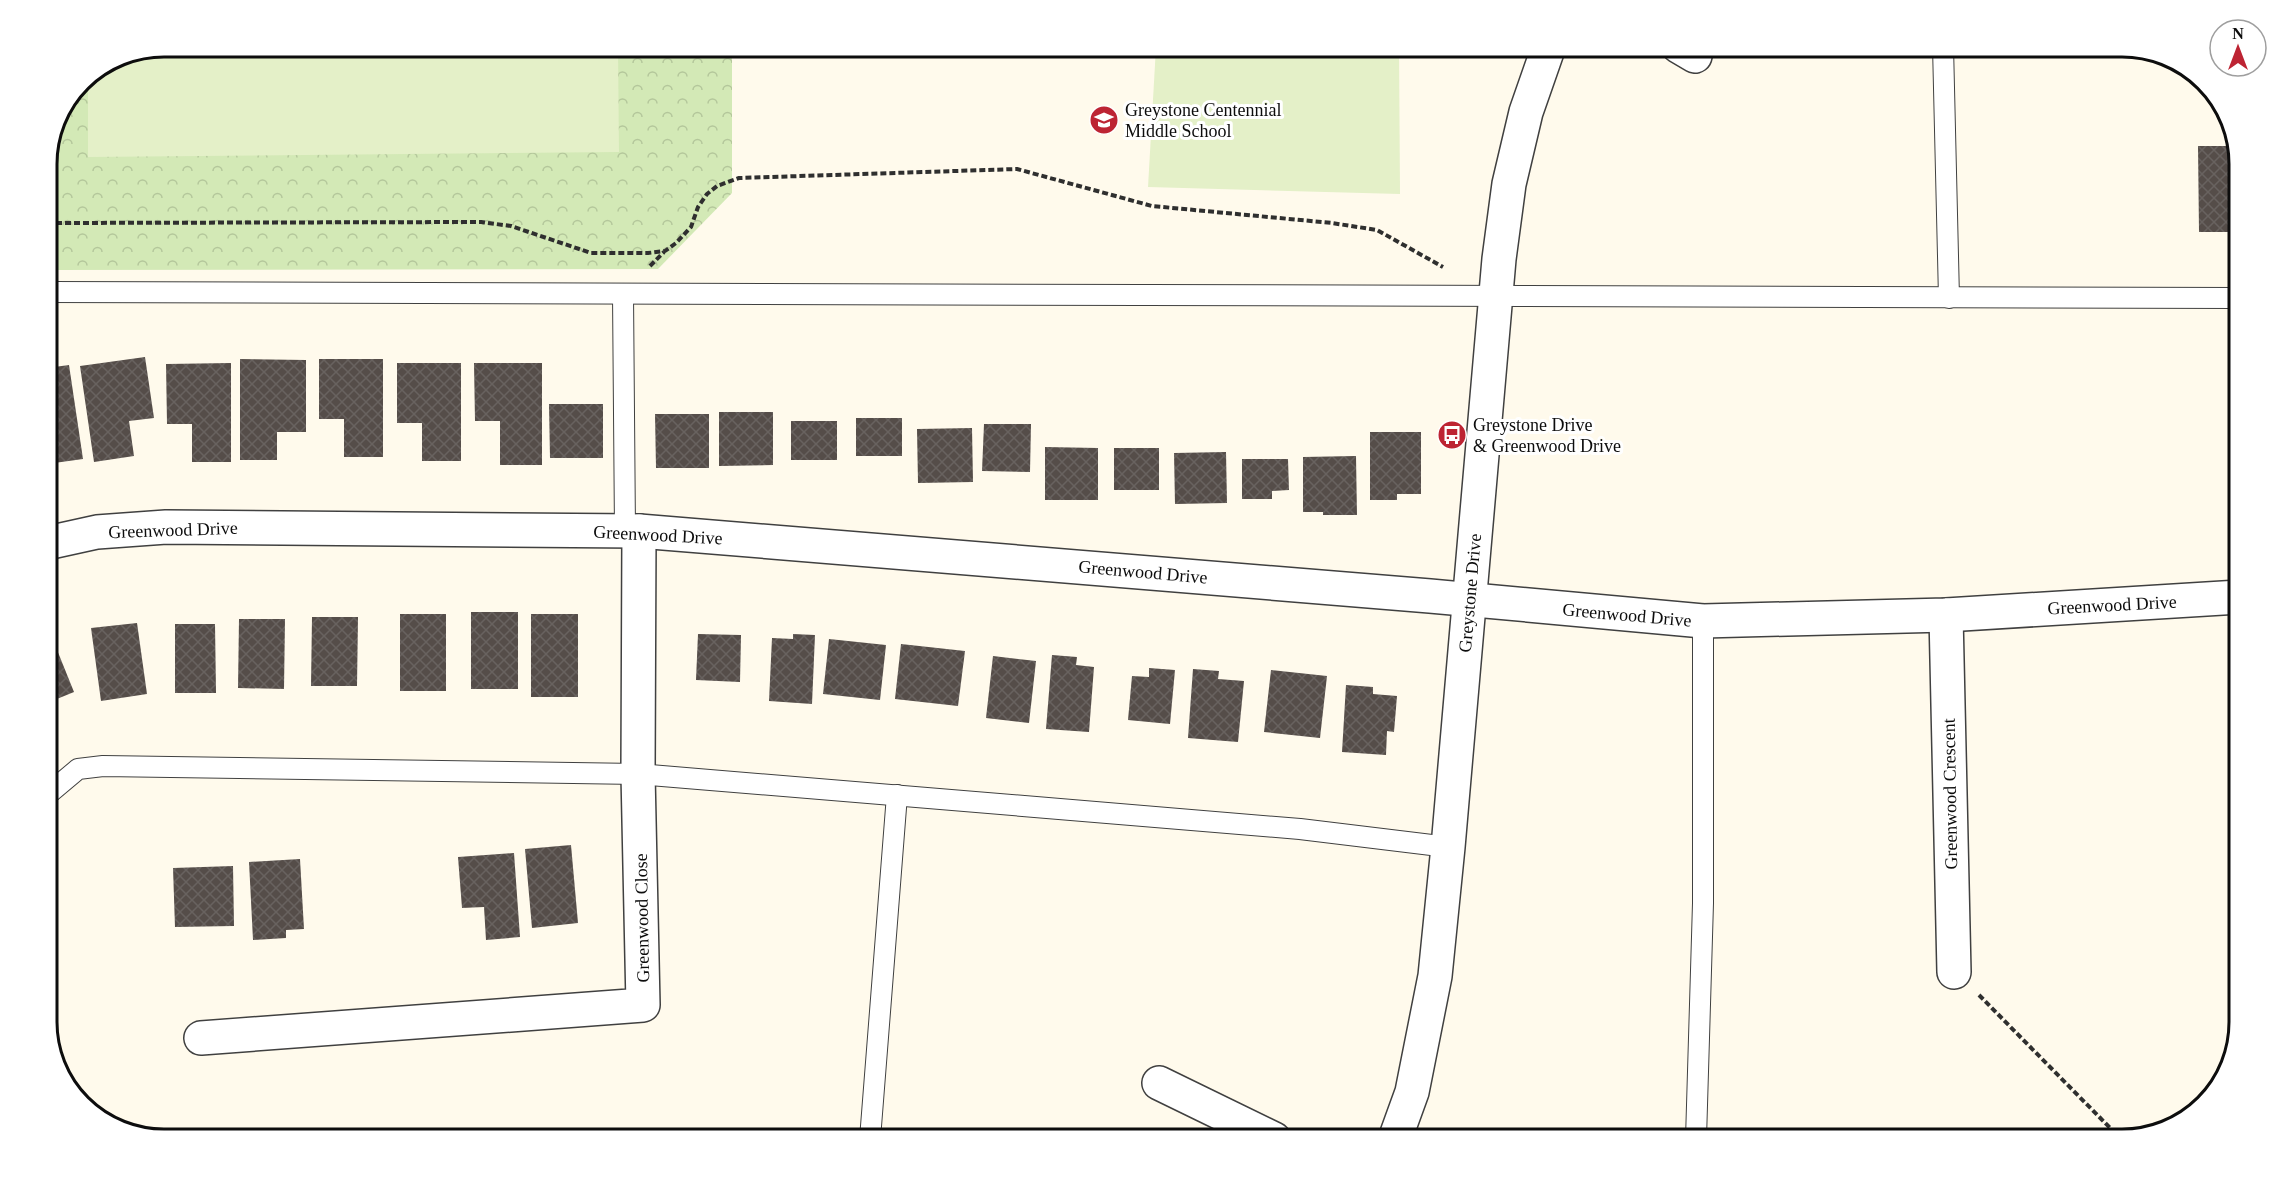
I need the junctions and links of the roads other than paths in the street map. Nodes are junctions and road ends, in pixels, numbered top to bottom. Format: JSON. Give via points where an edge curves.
{"nodes":[{"id":1,"x":1545,"y":57,"type":"edge"},
{"id":2,"x":1943,"y":57,"type":"edge"},
{"id":3,"x":57,"y":292,"type":"edge"},
{"id":4,"x":623,"y":294,"type":"junction"},
{"id":5,"x":1496,"y":295,"type":"junction"},
{"id":6,"x":1949,"y":298,"type":"junction"},
{"id":7,"x":2229,"y":298,"type":"edge"},
{"id":8,"x":632,"y":531,"type":"junction"},
{"id":9,"x":57,"y":541,"type":"edge"},
{"id":10,"x":2229,"y":598,"type":"edge"},
{"id":11,"x":1470,"y":600,"type":"junction"},
{"id":12,"x":1946,"y":615,"type":"junction"},
{"id":13,"x":1703,"y":621,"type":"junction"},
{"id":14,"x":638,"y":774,"type":"junction"},
{"id":15,"x":57,"y":784,"type":"edge"},
{"id":16,"x":897,"y":795,"type":"junction"},
{"id":17,"x":1448,"y":847,"type":"junction"},
{"id":18,"x":1954,"y":972,"type":"road end"},
{"id":19,"x":201,"y":1038,"type":"dead end"},
{"id":20,"x":1159,"y":1083,"type":"dead end"},
{"id":21,"x":871,"y":1129,"type":"edge"},
{"id":22,"x":1252,"y":1129,"type":"edge"},
{"id":23,"x":1399,"y":1129,"type":"edge"},
{"id":24,"x":1696,"y":1129,"type":"edge"}],
"edges":[{"from":1,"to":5,"type":"street","name":"Greystone Drive","via":[[1526,112],[1509,184]]},
{"from":2,"to":6,"type":"lane"},
{"from":3,"to":4,"type":"lane"},
{"from":4,"to":5,"type":"lane"},
{"from":4,"to":8,"type":"lane"},
{"from":5,"to":6,"type":"lane"},
{"from":5,"to":11,"type":"street","name":"Greystone Drive"},
{"from":6,"to":7,"type":"lane"},
{"from":8,"to":9,"type":"street","name":"Greenwood Drive","via":[[166,527],[97,532]]},
{"from":8,"to":11,"type":"street","name":"Greenwood Drive"},
{"from":8,"to":14,"type":"street","name":"Greenwood Close"},
{"from":10,"to":12,"type":"street","name":"Greenwood Drive"},
{"from":11,"to":13,"type":"street","name":"Greenwood Drive"},
{"from":11,"to":17,"type":"street","name":"Greystone Drive"},
{"from":12,"to":13,"type":"street","name":"Greenwood Drive"},
{"from":12,"to":18,"type":"street","name":"Greenwood Crescent"},
{"from":13,"to":24,"type":"lane","via":[[1703,903]]},
{"from":14,"to":15,"type":"lane","via":[[103,766],[78,769]]},
{"from":14,"to":16,"type":"lane"},
{"from":14,"to":19,"type":"street","name":"Greenwood Close","via":[[644,1005]]},
{"from":16,"to":17,"type":"lane","via":[[1300,829]]},
{"from":16,"to":21,"type":"lane"},
{"from":17,"to":23,"type":"street","name":"Greystone Drive","via":[[1435,976],[1412,1092]]},
{"from":20,"to":22,"type":"street"}]}
